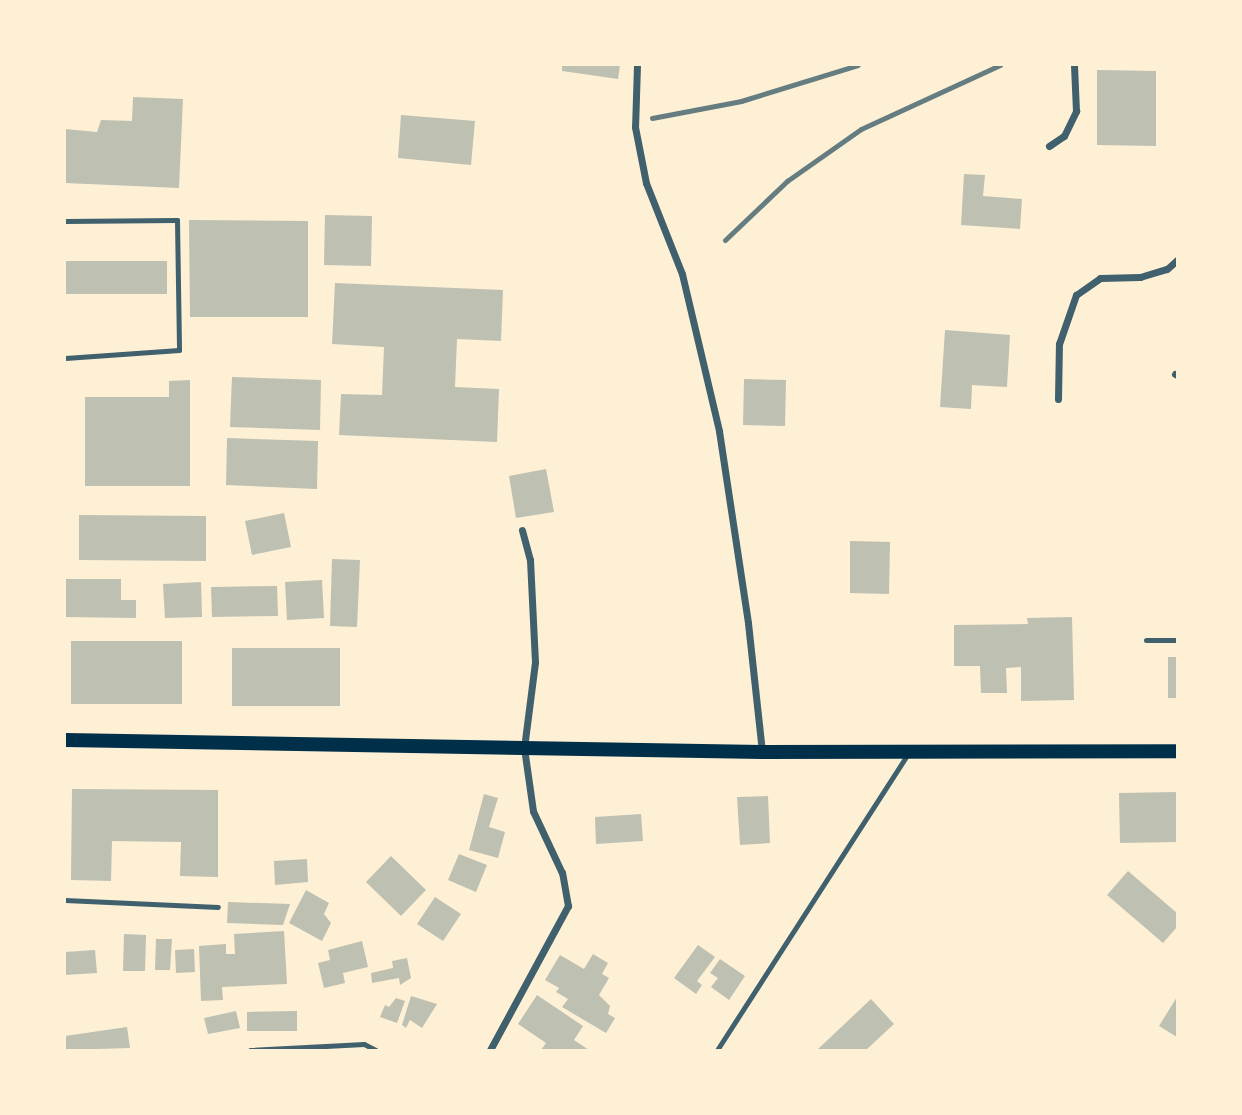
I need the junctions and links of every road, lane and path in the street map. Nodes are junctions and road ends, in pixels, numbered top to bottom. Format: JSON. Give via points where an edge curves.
{"nodes":[{"id":1,"x":637,"y":65,"type":"edge"},
{"id":2,"x":1074,"y":65,"type":"edge"},
{"id":3,"x":1049,"y":146,"type":"dead end"},
{"id":4,"x":65,"y":220,"type":"edge"},
{"id":5,"x":1177,"y":260,"type":"edge"},
{"id":6,"x":65,"y":358,"type":"edge"},
{"id":7,"x":1058,"y":399,"type":"dead end"},
{"id":8,"x":522,"y":530,"type":"dead end"},
{"id":9,"x":1146,"y":640,"type":"dead end"},
{"id":10,"x":1177,"y":640,"type":"edge"},
{"id":11,"x":65,"y":740,"type":"edge"},
{"id":12,"x":524,"y":748,"type":"junction"},
{"id":13,"x":1177,"y":751,"type":"edge"},
{"id":14,"x":762,"y":752,"type":"junction"},
{"id":15,"x":910,"y":752,"type":"junction"},
{"id":16,"x":65,"y":900,"type":"edge"},
{"id":17,"x":218,"y":907,"type":"dead end"},
{"id":18,"x":250,"y":1050,"type":"edge"},
{"id":19,"x":376,"y":1050,"type":"edge"},
{"id":20,"x":489,"y":1050,"type":"edge"},
{"id":21,"x":717,"y":1050,"type":"edge"}],
"edges":[{"from":1,"to":14,"type":"street","via":[[635,127],[646,184],[682,274],[719,431]]},
{"from":2,"to":3,"type":"street","via":[[1076,111],[1064,136]]},
{"from":4,"to":6,"type":"lane","via":[[177,220],[179,350]]},
{"from":5,"to":7,"type":"street","via":[[1167,269],[1140,276],[1100,278],[1076,295],[1059,344]]},
{"from":8,"to":12,"type":"street","via":[[530,560],[535,662]]},
{"from":9,"to":10,"type":"lane"},
{"from":11,"to":12,"type":"main road"},
{"from":12,"to":14,"type":"main road"},
{"from":12,"to":20,"type":"street","via":[[533,811],[562,873],[568,906]]},
{"from":13,"to":15,"type":"main road"},
{"from":14,"to":15,"type":"main road"},
{"from":15,"to":21,"type":"lane"},
{"from":16,"to":17,"type":"lane"},
{"from":18,"to":19,"type":"lane","via":[[364,1044]]}]}
